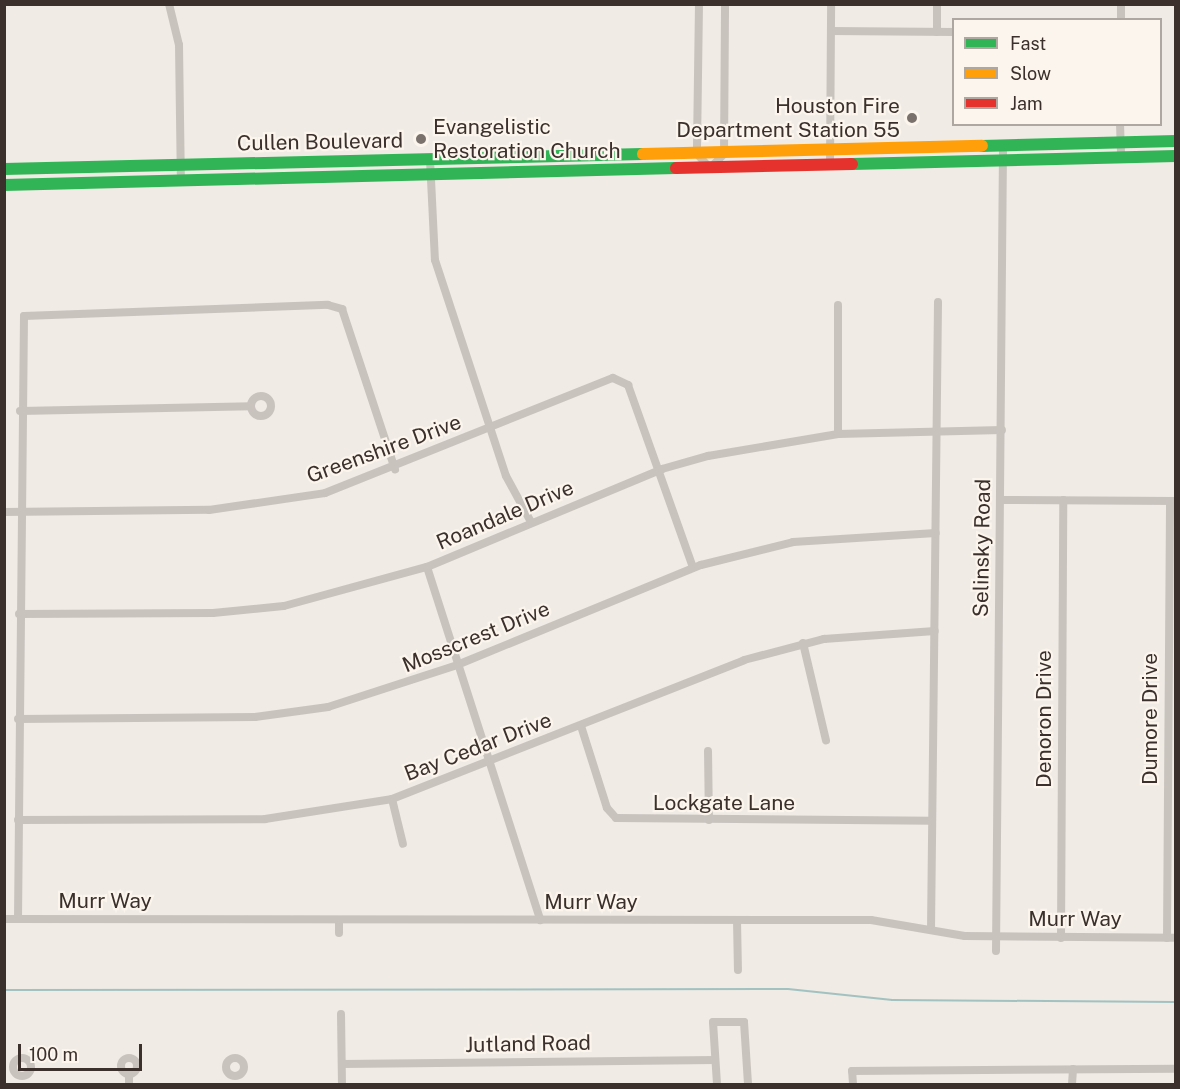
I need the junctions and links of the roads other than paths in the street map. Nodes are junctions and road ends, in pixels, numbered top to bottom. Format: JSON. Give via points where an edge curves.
{"nodes":[{"id":1,"x":169,"y":4,"type":"edge"},
{"id":2,"x":699,"y":4,"type":"edge"},
{"id":3,"x":725,"y":4,"type":"edge"},
{"id":4,"x":831,"y":4,"type":"edge"},
{"id":5,"x":937,"y":4,"type":"edge"},
{"id":6,"x":831,"y":31,"type":"junction"},
{"id":7,"x":937,"y":32,"type":"junction"},
{"id":8,"x":952,"y":32,"type":"edge"},
{"id":9,"x":1120,"y":126,"type":"edge"},
{"id":10,"x":1176,"y":141,"type":"edge"},
{"id":11,"x":1120,"y":143,"type":"junction"},
{"id":12,"x":916,"y":148,"type":"junction"},
{"id":13,"x":830,"y":149,"type":"junction"},
{"id":14,"x":1003,"y":153,"type":"junction"},
{"id":15,"x":698,"y":154,"type":"junction"},
{"id":16,"x":724,"y":154,"type":"junction"},
{"id":17,"x":1176,"y":156,"type":"edge"},
{"id":18,"x":1120,"y":158,"type":"junction"},
{"id":19,"x":430,"y":159,"type":"junction"},
{"id":20,"x":915,"y":162,"type":"junction"},
{"id":21,"x":311,"y":163,"type":"junction"},
{"id":22,"x":555,"y":164,"type":"junction"},
{"id":23,"x":181,"y":165,"type":"junction"},
{"id":24,"x":830,"y":165,"type":"junction"},
{"id":25,"x":22,"y":168,"type":"junction"},
{"id":26,"x":710,"y":168,"type":"junction"},
{"id":27,"x":4,"y":169,"type":"edge"},
{"id":28,"x":430,"y":173,"type":"junction"},
{"id":29,"x":311,"y":177,"type":"junction"},
{"id":30,"x":181,"y":180,"type":"junction"},
{"id":31,"x":4,"y":184,"type":"edge"},
{"id":32,"x":22,"y":184,"type":"junction"},
{"id":33,"x":938,"y":302,"type":"dead end"},
{"id":34,"x":838,"y":305,"type":"dead end"},
{"id":35,"x":251,"y":406,"type":"dead end"},
{"id":36,"x":20,"y":411,"type":"junction"},
{"id":37,"x":489,"y":430,"type":"junction"},
{"id":38,"x":936,"y":430,"type":"junction"},
{"id":39,"x":1002,"y":430,"type":"junction"},
{"id":40,"x":838,"y":434,"type":"junction"},
{"id":41,"x":395,"y":469,"type":"junction"},
{"id":42,"x":659,"y":470,"type":"junction"},
{"id":43,"x":1001,"y":500,"type":"junction"},
{"id":44,"x":1063,"y":500,"type":"junction"},
{"id":45,"x":1173,"y":501,"type":"edge"},
{"id":46,"x":4,"y":512,"type":"edge"},
{"id":47,"x":20,"y":512,"type":"junction"},
{"id":48,"x":531,"y":522,"type":"junction"},
{"id":49,"x":936,"y":533,"type":"junction"},
{"id":50,"x":427,"y":567,"type":"junction"},
{"id":51,"x":693,"y":568,"type":"junction"},
{"id":52,"x":1172,"y":608,"type":"edge"},
{"id":53,"x":19,"y":614,"type":"junction"},
{"id":54,"x":935,"y":632,"type":"junction"},
{"id":55,"x":803,"y":643,"type":"junction"},
{"id":56,"x":457,"y":664,"type":"junction"},
{"id":57,"x":1172,"y":717,"type":"edge"},
{"id":58,"x":18,"y":718,"type":"junction"},
{"id":59,"x":581,"y":726,"type":"junction"},
{"id":60,"x":826,"y":740,"type":"dead end"},
{"id":61,"x":708,"y":751,"type":"dead end"},
{"id":62,"x":490,"y":764,"type":"junction"},
{"id":63,"x":392,"y":800,"type":"junction"},
{"id":64,"x":18,"y":820,"type":"junction"},
{"id":65,"x":709,"y":820,"type":"junction"},
{"id":66,"x":932,"y":821,"type":"junction"},
{"id":67,"x":1172,"y":827,"type":"edge"},
{"id":68,"x":403,"y":844,"type":"dead end"},
{"id":69,"x":4,"y":919,"type":"edge"},
{"id":70,"x":18,"y":919,"type":"junction"},
{"id":71,"x":339,"y":920,"type":"junction"},
{"id":72,"x":540,"y":920,"type":"junction"},
{"id":73,"x":737,"y":920,"type":"junction"},
{"id":74,"x":931,"y":930,"type":"junction"},
{"id":75,"x":339,"y":933,"type":"dead end"},
{"id":76,"x":996,"y":937,"type":"junction"},
{"id":77,"x":1061,"y":938,"type":"junction"},
{"id":78,"x":1171,"y":938,"type":"edge"},
{"id":79,"x":996,"y":951,"type":"dead end"},
{"id":80,"x":738,"y":970,"type":"dead end"},
{"id":81,"x":341,"y":1014,"type":"dead end"},
{"id":82,"x":715,"y":1060,"type":"junction"},
{"id":83,"x":342,"y":1065,"type":"junction"},
{"id":84,"x":1073,"y":1069,"type":"junction"},
{"id":85,"x":1176,"y":1069,"type":"edge"},
{"id":86,"x":129,"y":1074,"type":"dead end"},
{"id":87,"x":129,"y":1084,"type":"edge"},
{"id":88,"x":342,"y":1084,"type":"edge"},
{"id":89,"x":717,"y":1084,"type":"edge"},
{"id":90,"x":748,"y":1084,"type":"edge"},
{"id":91,"x":853,"y":1084,"type":"edge"},
{"id":92,"x":1072,"y":1084,"type":"edge"}],
"edges":[{"from":1,"to":23,"type":"street","via":[[179,45]]},
{"from":2,"to":15,"type":"street"},
{"from":3,"to":16,"type":"street"},
{"from":4,"to":6,"type":"street"},
{"from":5,"to":7,"type":"street"},
{"from":6,"to":7,"type":"street"},
{"from":6,"to":13,"type":"street"},
{"from":7,"to":8,"type":"street"},
{"from":9,"to":11,"type":"street"},
{"from":10,"to":11,"type":"main road","name":"Cullen Boulevard"},
{"from":11,"to":14,"type":"main road","name":"Cullen Boulevard"},
{"from":11,"to":18,"type":"street"},
{"from":12,"to":13,"type":"main road","name":"Cullen Boulevard"},
{"from":12,"to":14,"type":"main road","name":"Cullen Boulevard"},
{"from":12,"to":20,"type":"main road"},
{"from":13,"to":16,"type":"main road","name":"Cullen Boulevard"},
{"from":13,"to":24,"type":"street"},
{"from":14,"to":18,"type":"main road","name":"Cullen Boulevard"},
{"from":14,"to":20,"type":"main road","name":"Cullen Boulevard"},
{"from":14,"to":39,"type":"street","name":"Selinsky Road"},
{"from":15,"to":16,"type":"main road","name":"Cullen Boulevard"},
{"from":15,"to":22,"type":"main road","name":"Cullen Boulevard"},
{"from":15,"to":26,"type":"street"},
{"from":16,"to":26,"type":"street"},
{"from":17,"to":18,"type":"main road","name":"Cullen Boulevard"},
{"from":19,"to":21,"type":"main road","name":"Cullen Boulevard"},
{"from":19,"to":22,"type":"main road","name":"Cullen Boulevard"},
{"from":19,"to":28,"type":"street"},
{"from":20,"to":24,"type":"main road","name":"Cullen Boulevard"},
{"from":21,"to":23,"type":"main road","name":"Cullen Boulevard"},
{"from":21,"to":29,"type":"main road"},
{"from":22,"to":26,"type":"main road","name":"Cullen Boulevard"},
{"from":22,"to":28,"type":"main road","name":"Cullen Boulevard"},
{"from":23,"to":25,"type":"main road","name":"Cullen Boulevard"},
{"from":23,"to":30,"type":"street"},
{"from":24,"to":26,"type":"main road","name":"Cullen Boulevard"},
{"from":25,"to":27,"type":"main road","name":"Cullen Boulevard"},
{"from":25,"to":32,"type":"main road"},
{"from":28,"to":29,"type":"main road","name":"Cullen Boulevard"},
{"from":28,"to":37,"type":"street","via":[[435,260]]},
{"from":29,"to":30,"type":"main road","name":"Cullen Boulevard"},
{"from":30,"to":32,"type":"main road","name":"Cullen Boulevard"},
{"from":31,"to":32,"type":"main road","name":"Cullen Boulevard"},
{"from":33,"to":38,"type":"street"},
{"from":34,"to":40,"type":"street"},
{"from":35,"to":36,"type":"street"},
{"from":36,"to":41,"type":"street","via":[[22,321],[35,313],[328,305],[342,309]]},
{"from":36,"to":47,"type":"street"},
{"from":37,"to":41,"type":"street","name":"Greenshire Drive"},
{"from":37,"to":42,"type":"street","name":"Greenshire Drive","via":[[613,378],[622,380]]},
{"from":37,"to":48,"type":"street"},
{"from":38,"to":39,"type":"street","name":"Roandale Drive"},
{"from":38,"to":40,"type":"street","name":"Roandale Drive"},
{"from":38,"to":49,"type":"street"},
{"from":39,"to":43,"type":"street","name":"Selinsky Road"},
{"from":40,"to":42,"type":"street","name":"Roandale Drive","via":[[735,449]]},
{"from":41,"to":47,"type":"street","name":"Greenshire Drive","via":[[270,505]]},
{"from":42,"to":48,"type":"street","name":"Roandale Drive"},
{"from":42,"to":51,"type":"street"},
{"from":43,"to":44,"type":"street"},
{"from":43,"to":76,"type":"street","name":"Selinsky Road"},
{"from":44,"to":45,"type":"street"},
{"from":44,"to":77,"type":"street","name":"Denoron Drive"},
{"from":45,"to":52,"type":"street","name":"Dumore Drive"},
{"from":46,"to":47,"type":"street","name":"Greenshire Drive"},
{"from":47,"to":53,"type":"street"},
{"from":48,"to":50,"type":"street","name":"Roandale Drive"},
{"from":49,"to":51,"type":"street","name":"Mosscrest Drive","via":[[794,542]]},
{"from":49,"to":54,"type":"street"},
{"from":50,"to":53,"type":"street","name":"Roandale Drive","via":[[352,591],[250,610]]},
{"from":50,"to":56,"type":"street"},
{"from":51,"to":56,"type":"street","name":"Mosscrest Drive"},
{"from":52,"to":57,"type":"street","name":"Dumore Drive"},
{"from":53,"to":58,"type":"street"},
{"from":54,"to":55,"type":"street","name":"Bay Cedar Drive","via":[[853,634]]},
{"from":54,"to":66,"type":"street"},
{"from":55,"to":59,"type":"street","name":"Bay Cedar Drive","via":[[679,682]]},
{"from":55,"to":60,"type":"street"},
{"from":56,"to":58,"type":"street","name":"Mosscrest Drive","via":[[380,694],[255,717]]},
{"from":56,"to":62,"type":"street"},
{"from":57,"to":67,"type":"street","name":"Dumore Drive"},
{"from":58,"to":64,"type":"street"},
{"from":59,"to":62,"type":"street","name":"Bay Cedar Drive"},
{"from":59,"to":65,"type":"street","name":"Lockgate Lane","via":[[607,808],[616,818]]},
{"from":61,"to":65,"type":"street"},
{"from":62,"to":63,"type":"street","name":"Bay Cedar Drive"},
{"from":62,"to":72,"type":"street"},
{"from":63,"to":64,"type":"street","name":"Bay Cedar Drive","via":[[265,819]]},
{"from":63,"to":68,"type":"street"},
{"from":64,"to":70,"type":"street"},
{"from":65,"to":66,"type":"street","name":"Lockgate Lane"},
{"from":66,"to":74,"type":"street"},
{"from":67,"to":78,"type":"street","name":"Dumore Drive"},
{"from":69,"to":70,"type":"street","name":"Murr Way"},
{"from":70,"to":71,"type":"street","name":"Murr Way"},
{"from":71,"to":72,"type":"street","name":"Murr Way"},
{"from":71,"to":75,"type":"street"},
{"from":72,"to":73,"type":"street","name":"Murr Way"},
{"from":73,"to":74,"type":"street","name":"Murr Way","via":[[871,920]]},
{"from":73,"to":80,"type":"street"},
{"from":74,"to":76,"type":"street","name":"Murr Way"},
{"from":76,"to":77,"type":"street","name":"Murr Way"},
{"from":76,"to":79,"type":"street","name":"Selinsky Road"},
{"from":77,"to":78,"type":"street","name":"Murr Way"},
{"from":81,"to":83,"type":"street"},
{"from":82,"to":83,"type":"street","name":"Jutland Road"},
{"from":82,"to":89,"type":"street"},
{"from":82,"to":90,"type":"street","via":[[713,1022],[744,1022]]},
{"from":83,"to":88,"type":"street"},
{"from":84,"to":85,"type":"street"},
{"from":84,"to":91,"type":"street","via":[[852,1071]]},
{"from":84,"to":92,"type":"street"},
{"from":86,"to":87,"type":"street"}]}
